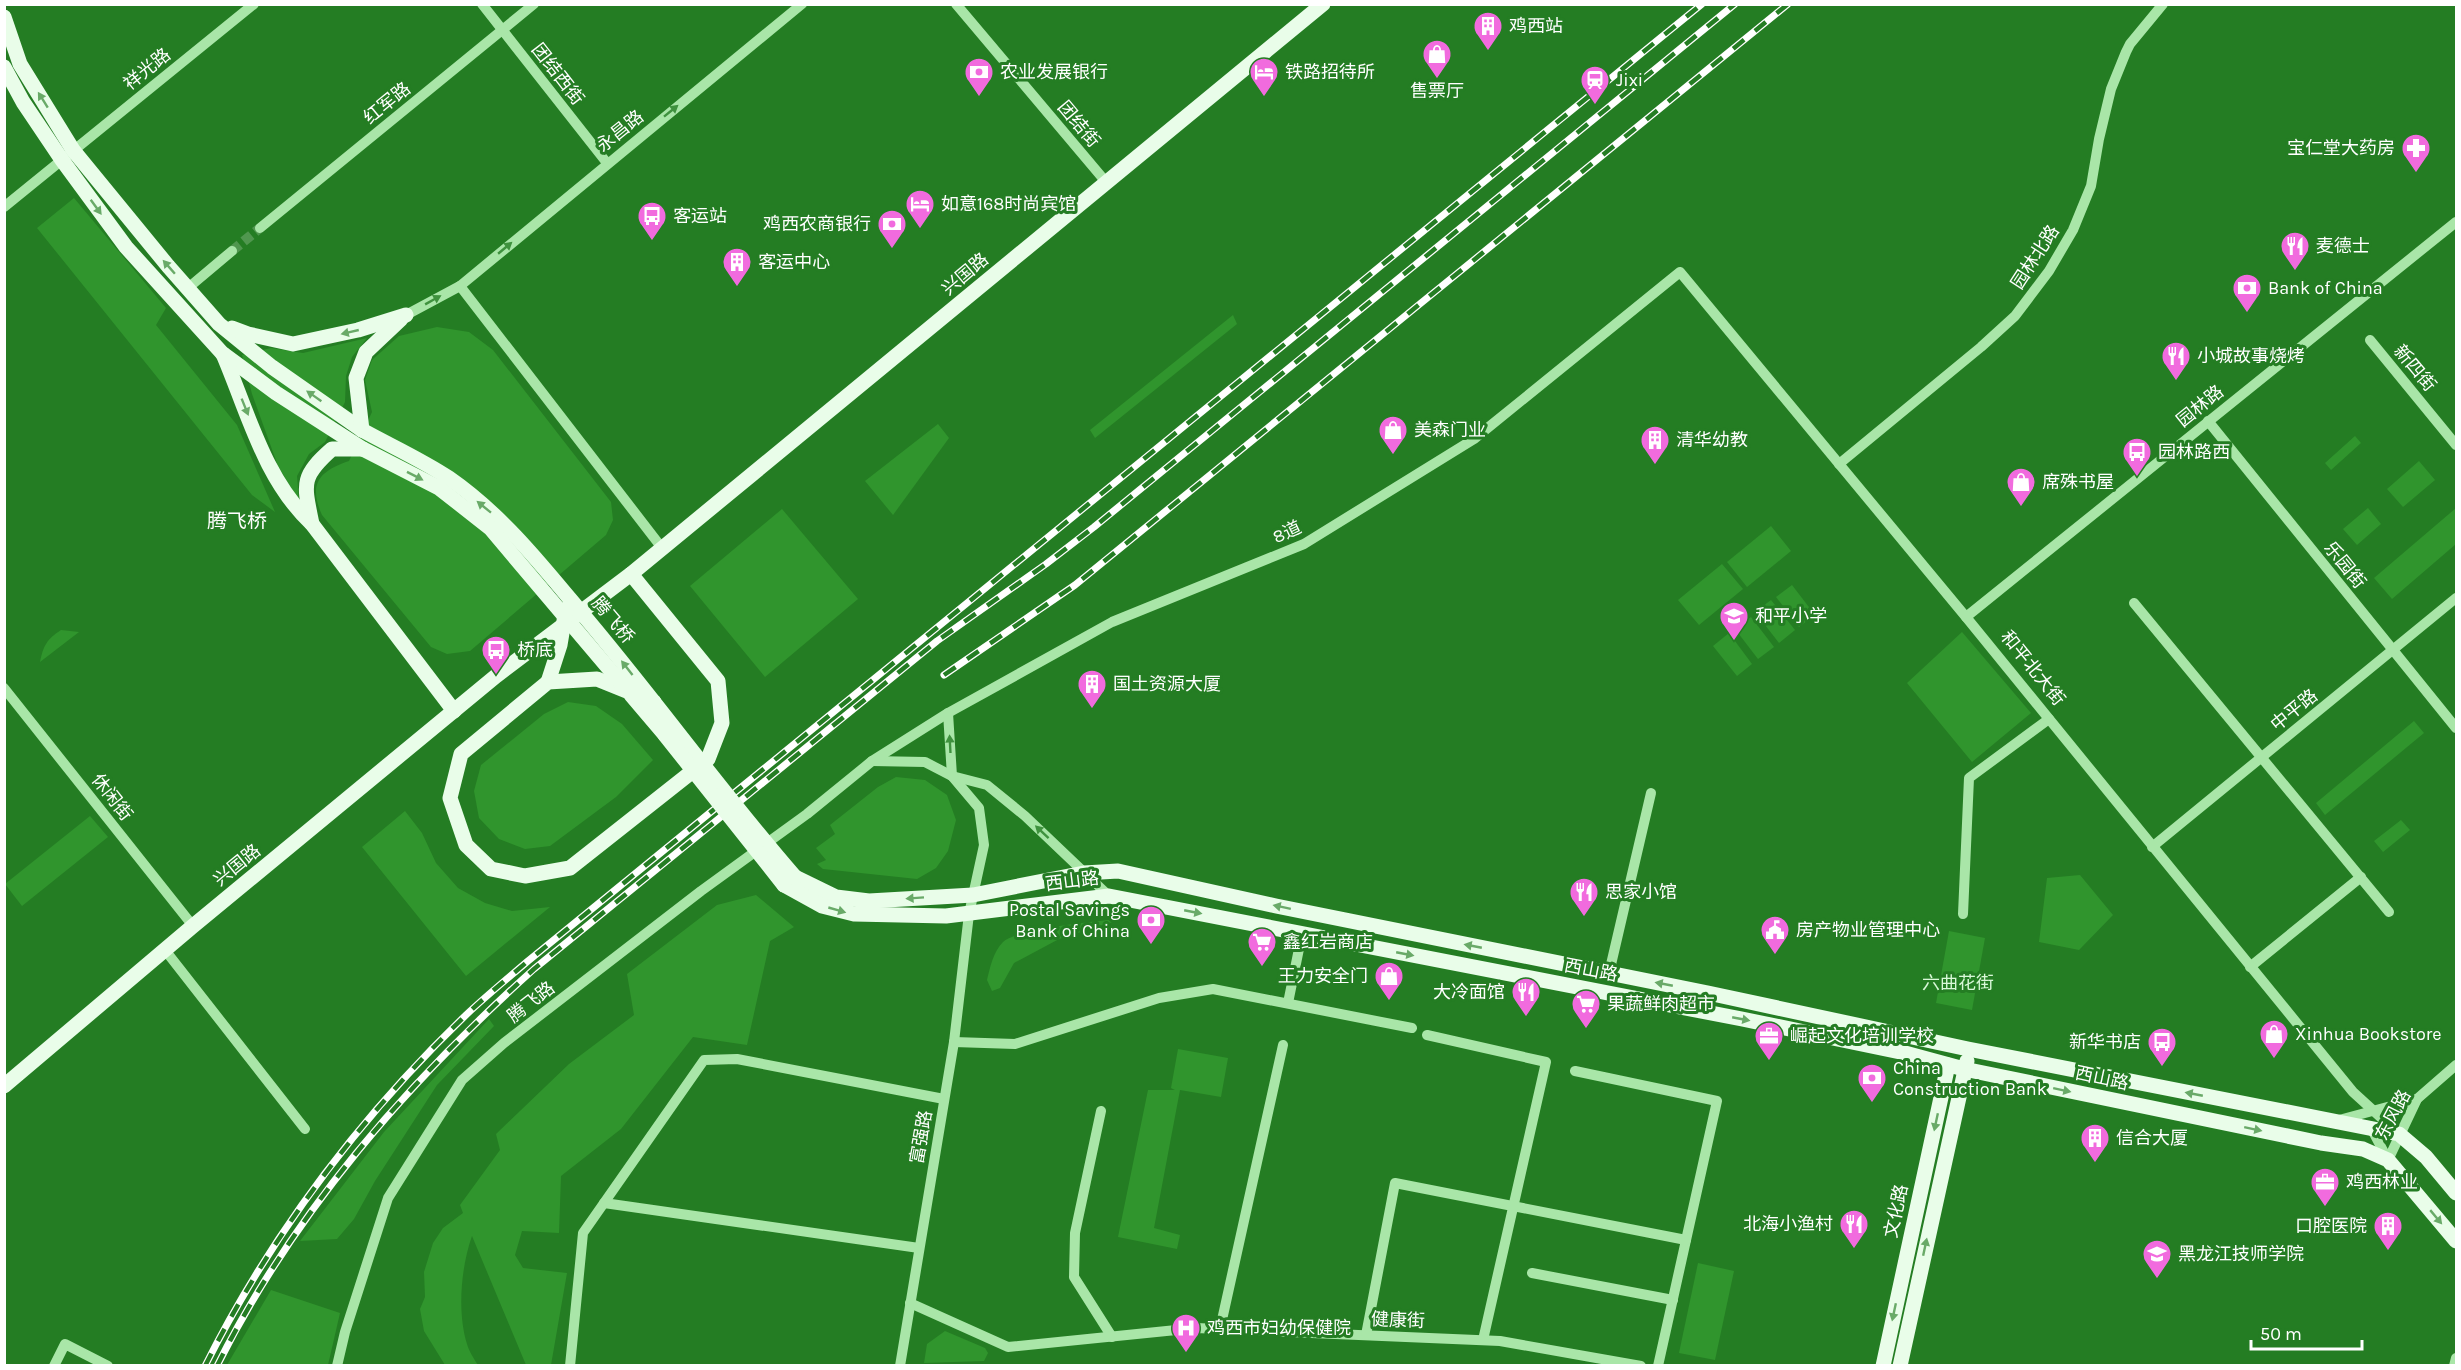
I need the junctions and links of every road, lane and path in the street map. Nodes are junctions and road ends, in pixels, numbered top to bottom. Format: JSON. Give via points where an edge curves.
{"nodes":[{"id":1,"x":254,"y":4,"type":"edge"},
{"id":2,"x":482,"y":4,"type":"edge"},
{"id":3,"x":534,"y":4,"type":"edge"},
{"id":4,"x":802,"y":4,"type":"edge"},
{"id":5,"x":1323,"y":4,"type":"edge"},
{"id":6,"x":2163,"y":4,"type":"edge"},
{"id":7,"x":960,"y":6,"type":"edge"},
{"id":8,"x":4,"y":17,"type":"edge"},
{"id":9,"x":503,"y":30,"type":"junction"},
{"id":10,"x":4,"y":67,"type":"edge"},
{"id":11,"x":68,"y":155,"type":"junction"},
{"id":12,"x":607,"y":163,"type":"junction"},
{"id":13,"x":1106,"y":182,"type":"junction"},
{"id":14,"x":4,"y":207,"type":"edge"},
{"id":15,"x":2457,"y":222,"type":"edge"},
{"id":16,"x":260,"y":228,"type":"tunnel mouth"},
{"id":17,"x":232,"y":251,"type":"tunnel mouth"},
{"id":18,"x":1680,"y":272,"type":"joint"},
{"id":19,"x":460,"y":286,"type":"junction"},
{"id":20,"x":188,"y":288,"type":"junction"},
{"id":21,"x":406,"y":315,"type":"junction"},
{"id":22,"x":219,"y":324,"type":"junction"},
{"id":23,"x":2370,"y":340,"type":"dead end"},
{"id":24,"x":222,"y":353,"type":"junction"},
{"id":25,"x":2208,"y":421,"type":"junction"},
{"id":26,"x":362,"y":430,"type":"junction"},
{"id":27,"x":2457,"y":445,"type":"edge"},
{"id":28,"x":363,"y":449,"type":"junction"},
{"id":29,"x":1839,"y":464,"type":"junction"},
{"id":30,"x":312,"y":524,"type":"junction"},
{"id":31,"x":662,"y":548,"type":"junction"},
{"id":32,"x":631,"y":574,"type":"junction"},
{"id":33,"x":567,"y":594,"type":"junction"},
{"id":34,"x":2457,"y":598,"type":"edge"},
{"id":35,"x":2134,"y":603,"type":"dead end"},
{"id":36,"x":566,"y":616,"type":"junction"},
{"id":37,"x":1966,"y":617,"type":"junction"},
{"id":38,"x":2393,"y":650,"type":"junction"},
{"id":39,"x":548,"y":682,"type":"junction"},
{"id":40,"x":4,"y":688,"type":"edge"},
{"id":41,"x":627,"y":690,"type":"junction"},
{"id":42,"x":654,"y":702,"type":"junction"},
{"id":43,"x":454,"y":711,"type":"junction"},
{"id":44,"x":948,"y":712,"type":"junction"},
{"id":45,"x":2049,"y":719,"type":"junction"},
{"id":46,"x":2457,"y":728,"type":"edge"},
{"id":47,"x":2261,"y":757,"type":"junction"},
{"id":48,"x":872,"y":761,"type":"junction"},
{"id":49,"x":952,"y":776,"type":"junction"},
{"id":50,"x":1651,"y":793,"type":"dead end"},
{"id":51,"x":2152,"y":847,"type":"junction"},
{"id":52,"x":1084,"y":873,"type":"junction"},
{"id":53,"x":2361,"y":877,"type":"junction"},
{"id":54,"x":790,"y":881,"type":"junction"},
{"id":55,"x":973,"y":895,"type":"junction"},
{"id":56,"x":1109,"y":896,"type":"junction"},
{"id":57,"x":2389,"y":912,"type":"dead end"},
{"id":58,"x":969,"y":914,"type":"junction"},
{"id":59,"x":1963,"y":914,"type":"dead end"},
{"id":60,"x":193,"y":926,"type":"junction"},
{"id":61,"x":1302,"y":934,"type":"junction"},
{"id":62,"x":165,"y":950,"type":"junction"},
{"id":63,"x":2250,"y":967,"type":"junction"},
{"id":64,"x":1608,"y":973,"type":"junction"},
{"id":65,"x":1288,"y":1003,"type":"junction"},
{"id":66,"x":1412,"y":1028,"type":"dead end"},
{"id":67,"x":1427,"y":1035,"type":"dead end"},
{"id":68,"x":954,"y":1042,"type":"junction"},
{"id":69,"x":1283,"y":1045,"type":"dead end"},
{"id":70,"x":1969,"y":1049,"type":"junction"},
{"id":71,"x":1948,"y":1065,"type":"junction"},
{"id":72,"x":2457,"y":1065,"type":"edge"},
{"id":73,"x":1964,"y":1069,"type":"junction"},
{"id":74,"x":1575,"y":1071,"type":"dead end"},
{"id":75,"x":4,"y":1086,"type":"edge"},
{"id":76,"x":944,"y":1099,"type":"junction"},
{"id":77,"x":2417,"y":1099,"type":"junction"},
{"id":78,"x":1101,"y":1111,"type":"dead end"},
{"id":79,"x":2369,"y":1112,"type":"junction"},
{"id":80,"x":2334,"y":1122,"type":"junction"},
{"id":81,"x":304,"y":1129,"type":"dead end"},
{"id":82,"x":2399,"y":1134,"type":"junction"},
{"id":83,"x":2376,"y":1136,"type":"junction"},
{"id":84,"x":2363,"y":1149,"type":"junction"},
{"id":85,"x":2388,"y":1160,"type":"junction"},
{"id":86,"x":2457,"y":1193,"type":"edge"},
{"id":87,"x":604,"y":1203,"type":"junction"},
{"id":88,"x":1513,"y":1206,"type":"junction"},
{"id":89,"x":1686,"y":1240,"type":"junction"},
{"id":90,"x":2457,"y":1241,"type":"edge"},
{"id":91,"x":919,"y":1248,"type":"junction"},
{"id":92,"x":1532,"y":1273,"type":"dead end"},
{"id":93,"x":1673,"y":1300,"type":"junction"},
{"id":94,"x":910,"y":1303,"type":"junction"},
{"id":95,"x":1220,"y":1329,"type":"junction"},
{"id":96,"x":1366,"y":1335,"type":"junction"},
{"id":97,"x":1112,"y":1336,"type":"junction"},
{"id":98,"x":1483,"y":1340,"type":"junction"},
{"id":99,"x":2457,"y":1358,"type":"edge"},
{"id":100,"x":54,"y":1365,"type":"edge"},
{"id":101,"x":108,"y":1365,"type":"edge"},
{"id":102,"x":338,"y":1365,"type":"edge"},
{"id":103,"x":570,"y":1365,"type":"edge"},
{"id":104,"x":900,"y":1365,"type":"edge"},
{"id":105,"x":1641,"y":1365,"type":"edge"},
{"id":106,"x":1658,"y":1365,"type":"edge"},
{"id":107,"x":1883,"y":1365,"type":"edge"},
{"id":108,"x":1900,"y":1365,"type":"edge"},
{"id":109,"x":2454,"y":1365,"type":"edge"}],
"edges":[{"from":1,"to":11,"type":"street","name":"祥光路"},
{"from":2,"to":9,"type":"street","name":"团结西街"},
{"from":3,"to":9,"type":"street","name":"红军路"},
{"from":12,"to":4,"type":"street","name":"永昌路","one_way":true},
{"from":5,"to":13,"type":"main road","name":"兴国路"},
{"from":6,"to":29,"type":"street","name":"园林北路","via":[[2126,52],[2111,89],[2091,186],[2073,230],[2049,271],[2015,316]]},
{"from":7,"to":13,"type":"street","name":"团结街"},
{"from":11,"to":8,"type":"main road","one_way":true,"via":[[20,64]]},
{"from":9,"to":12,"type":"street","name":"团结西街"},
{"from":9,"to":16,"type":"street","name":"红军路"},
{"from":10,"to":11,"type":"main road","via":[[23,102]]},
{"from":11,"to":14,"type":"street","name":"祥光路"},
{"from":20,"to":11,"type":"main road","name":"腾飞桥","one_way":true},
{"from":11,"to":24,"type":"main road","one_way":true,"via":[[126,247]]},
{"from":19,"to":12,"type":"street","name":"永昌路","one_way":true},
{"from":13,"to":31,"type":"main road","name":"兴国路"},
{"from":15,"to":25,"type":"street","name":"园林路"},
{"from":17,"to":20,"type":"street"},
{"from":18,"to":29,"type":"street","name":"和平北大街"},
{"from":18,"to":44,"type":"street","name":"8道","via":[[1474,439],[1304,544],[1112,622]]},
{"from":21,"to":19,"type":"street","name":"永昌路","one_way":true},
{"from":19,"to":31,"type":"street"},
{"from":20,"to":22,"type":"main road","name":"腾飞桥"},
{"from":21,"to":22,"type":"main road","one_way":true,"via":[[293,344]]},
{"from":21,"to":26,"type":"main road","via":[[366,352],[356,378]]},
{"from":26,"to":22,"type":"main road","name":"腾飞桥","one_way":true},
{"from":23,"to":27,"type":"street","name":"新四街"},
{"from":24,"to":28,"type":"main road","name":"腾飞桥"},
{"from":24,"to":30,"type":"main road","one_way":true,"via":[[264,458],[293,506]]},
{"from":25,"to":37,"type":"street","name":"园林路"},
{"from":25,"to":38,"type":"street","name":"乐园街"},
{"from":33,"to":26,"type":"main road","name":"腾飞桥","one_way":true,"bridge":true,"via":[[496,517],[449,478]]},
{"from":28,"to":30,"type":"main road","via":[[332,449],[311,467],[305,490]]},
{"from":28,"to":36,"type":"main road","name":"腾飞桥","one_way":true,"bridge":true,"via":[[439,488],[490,528]]},
{"from":29,"to":37,"type":"street","name":"和平北大街"},
{"from":30,"to":43,"type":"main road"},
{"from":31,"to":32,"type":"main road","name":"兴国路"},
{"from":32,"to":39,"type":"main road","via":[[718,681],[722,723],[708,759],[570,868],[525,876],[491,869],[466,845],[450,798],[462,754]]},
{"from":32,"to":43,"type":"main road","name":"兴国路"},
{"from":33,"to":36,"type":"main road","bridge":true},
{"from":42,"to":33,"type":"main road","name":"腾飞桥","one_way":true,"bridge":true},
{"from":34,"to":38,"type":"street","name":"中平路"},
{"from":35,"to":47,"type":"street"},
{"from":36,"to":39,"type":"main road","bridge":true},
{"from":36,"to":41,"type":"main road","name":"腾飞桥","bridge":true},
{"from":37,"to":45,"type":"street","name":"和平北大街"},
{"from":38,"to":46,"type":"street","name":"乐园街"},
{"from":38,"to":47,"type":"street","name":"中平路"},
{"from":39,"to":41,"type":"main road","via":[[597,679]]},
{"from":40,"to":60,"type":"street","name":"休闲街"},
{"from":41,"to":42,"type":"main road","bridge":true},
{"from":41,"to":54,"type":"main road","name":"腾飞桥","bridge":true},
{"from":42,"to":54,"type":"main road","name":"腾飞桥","bridge":true},
{"from":43,"to":60,"type":"main road","name":"兴国路"},
{"from":44,"to":48,"type":"street","name":"8道"},
{"from":49,"to":44,"type":"street","one_way":true},
{"from":45,"to":51,"type":"street","name":"和平北大街"},
{"from":45,"to":59,"type":"street","via":[[1969,778]]},
{"from":47,"to":51,"type":"street","name":"中平路"},
{"from":47,"to":53,"type":"street"},
{"from":48,"to":49,"type":"street","via":[[925,762]]},
{"from":48,"to":102,"type":"street","name":"腾飞路","via":[[504,1043],[462,1080],[388,1198]]},
{"from":52,"to":49,"type":"street","one_way":true,"via":[[987,785]]},
{"from":49,"to":55,"type":"street","name":"富强路","via":[[980,808],[984,845]]},
{"from":50,"to":64,"type":"street"},
{"from":51,"to":63,"type":"street","name":"和平北大街"},
{"from":52,"to":55,"type":"main road","name":"西山路"},
{"from":52,"to":56,"type":"street"},
{"from":64,"to":52,"type":"main road","name":"西山路","one_way":true,"via":[[1118,871]]},
{"from":53,"to":57,"type":"street"},
{"from":53,"to":63,"type":"street"},
{"from":55,"to":54,"type":"main road","name":"西山路","one_way":true,"via":[[869,901],[836,897]]},
{"from":54,"to":58,"type":"main road","name":"西山路","one_way":true,"via":[[822,906],[854,914]]},
{"from":55,"to":58,"type":"street","name":"富强路"},
{"from":56,"to":58,"type":"main road","name":"西山路"},
{"from":56,"to":61,"type":"main road","name":"西山路","one_way":true},
{"from":58,"to":68,"type":"street","name":"富强路"},
{"from":60,"to":62,"type":"main road","name":"兴国路"},
{"from":61,"to":65,"type":"street"},
{"from":61,"to":71,"type":"main road","name":"西山路","one_way":true,"via":[[1742,1019]]},
{"from":62,"to":75,"type":"main road","name":"兴国路"},
{"from":62,"to":81,"type":"street"},
{"from":63,"to":79,"type":"street","name":"和平北大街"},
{"from":70,"to":64,"type":"main road","name":"西山路","one_way":true},
{"from":65,"to":66,"type":"street"},
{"from":65,"to":68,"type":"street","via":[[1201,990],[1160,998],[1015,1044]]},
{"from":67,"to":88,"type":"street","via":[[1546,1062]]},
{"from":68,"to":76,"type":"street","name":"富强路"},
{"from":69,"to":95,"type":"street"},
{"from":70,"to":71,"type":"main road"},
{"from":70,"to":73,"type":"main road","name":"文化路"},
{"from":80,"to":70,"type":"main road","name":"西山路","one_way":true},
{"from":71,"to":73,"type":"main road","name":"西山路"},
{"from":71,"to":107,"type":"main road","name":"文化路","one_way":true},
{"from":72,"to":77,"type":"street","name":"东风路"},
{"from":73,"to":84,"type":"main road","name":"西山路","one_way":true},
{"from":108,"to":73,"type":"main road","name":"文化路","one_way":true},
{"from":74,"to":89,"type":"street","via":[[1717,1101]]},
{"from":76,"to":87,"type":"street","via":[[737,1059],[704,1060]]},
{"from":76,"to":91,"type":"street","name":"富强路"},
{"from":77,"to":79,"type":"street"},
{"from":77,"to":82,"type":"street","name":"东风路"},
{"from":78,"to":97,"type":"street","via":[[1075,1233],[1074,1277]]},
{"from":79,"to":80,"type":"street"},
{"from":79,"to":82,"type":"street","name":"和平北大街"},
{"from":79,"to":83,"type":"street","name":"和平北大街"},
{"from":80,"to":83,"type":"main road","name":"西山路"},
{"from":82,"to":83,"type":"main road","name":"西山路"},
{"from":82,"to":85,"type":"street","name":"东风路"},
{"from":82,"to":86,"type":"main road","name":"和平北大街","via":[[2426,1157]]},
{"from":83,"to":84,"type":"street"},
{"from":83,"to":85,"type":"street","name":"和平北大街"},
{"from":84,"to":85,"type":"main road","name":"西山路"},
{"from":85,"to":90,"type":"main road","name":"和平北大街","one_way":true},
{"from":87,"to":91,"type":"street"},
{"from":87,"to":103,"type":"street","via":[[583,1233]]},
{"from":88,"to":89,"type":"street"},
{"from":88,"to":96,"type":"street","via":[[1395,1183]]},
{"from":88,"to":98,"type":"street"},
{"from":89,"to":93,"type":"street"},
{"from":91,"to":94,"type":"street","name":"富强路"},
{"from":92,"to":93,"type":"street"},
{"from":93,"to":106,"type":"street"},
{"from":94,"to":97,"type":"street","name":"健康街","via":[[1007,1347]]},
{"from":94,"to":104,"type":"street","name":"富强路"},
{"from":95,"to":96,"type":"street","name":"健康街"},
{"from":95,"to":97,"type":"street","name":"健康街"},
{"from":96,"to":98,"type":"street","name":"健康街"},
{"from":98,"to":105,"type":"street","name":"健康街"},
{"from":99,"to":109,"type":"street"},
{"from":100,"to":101,"type":"street","via":[[65,1344]]}]}
